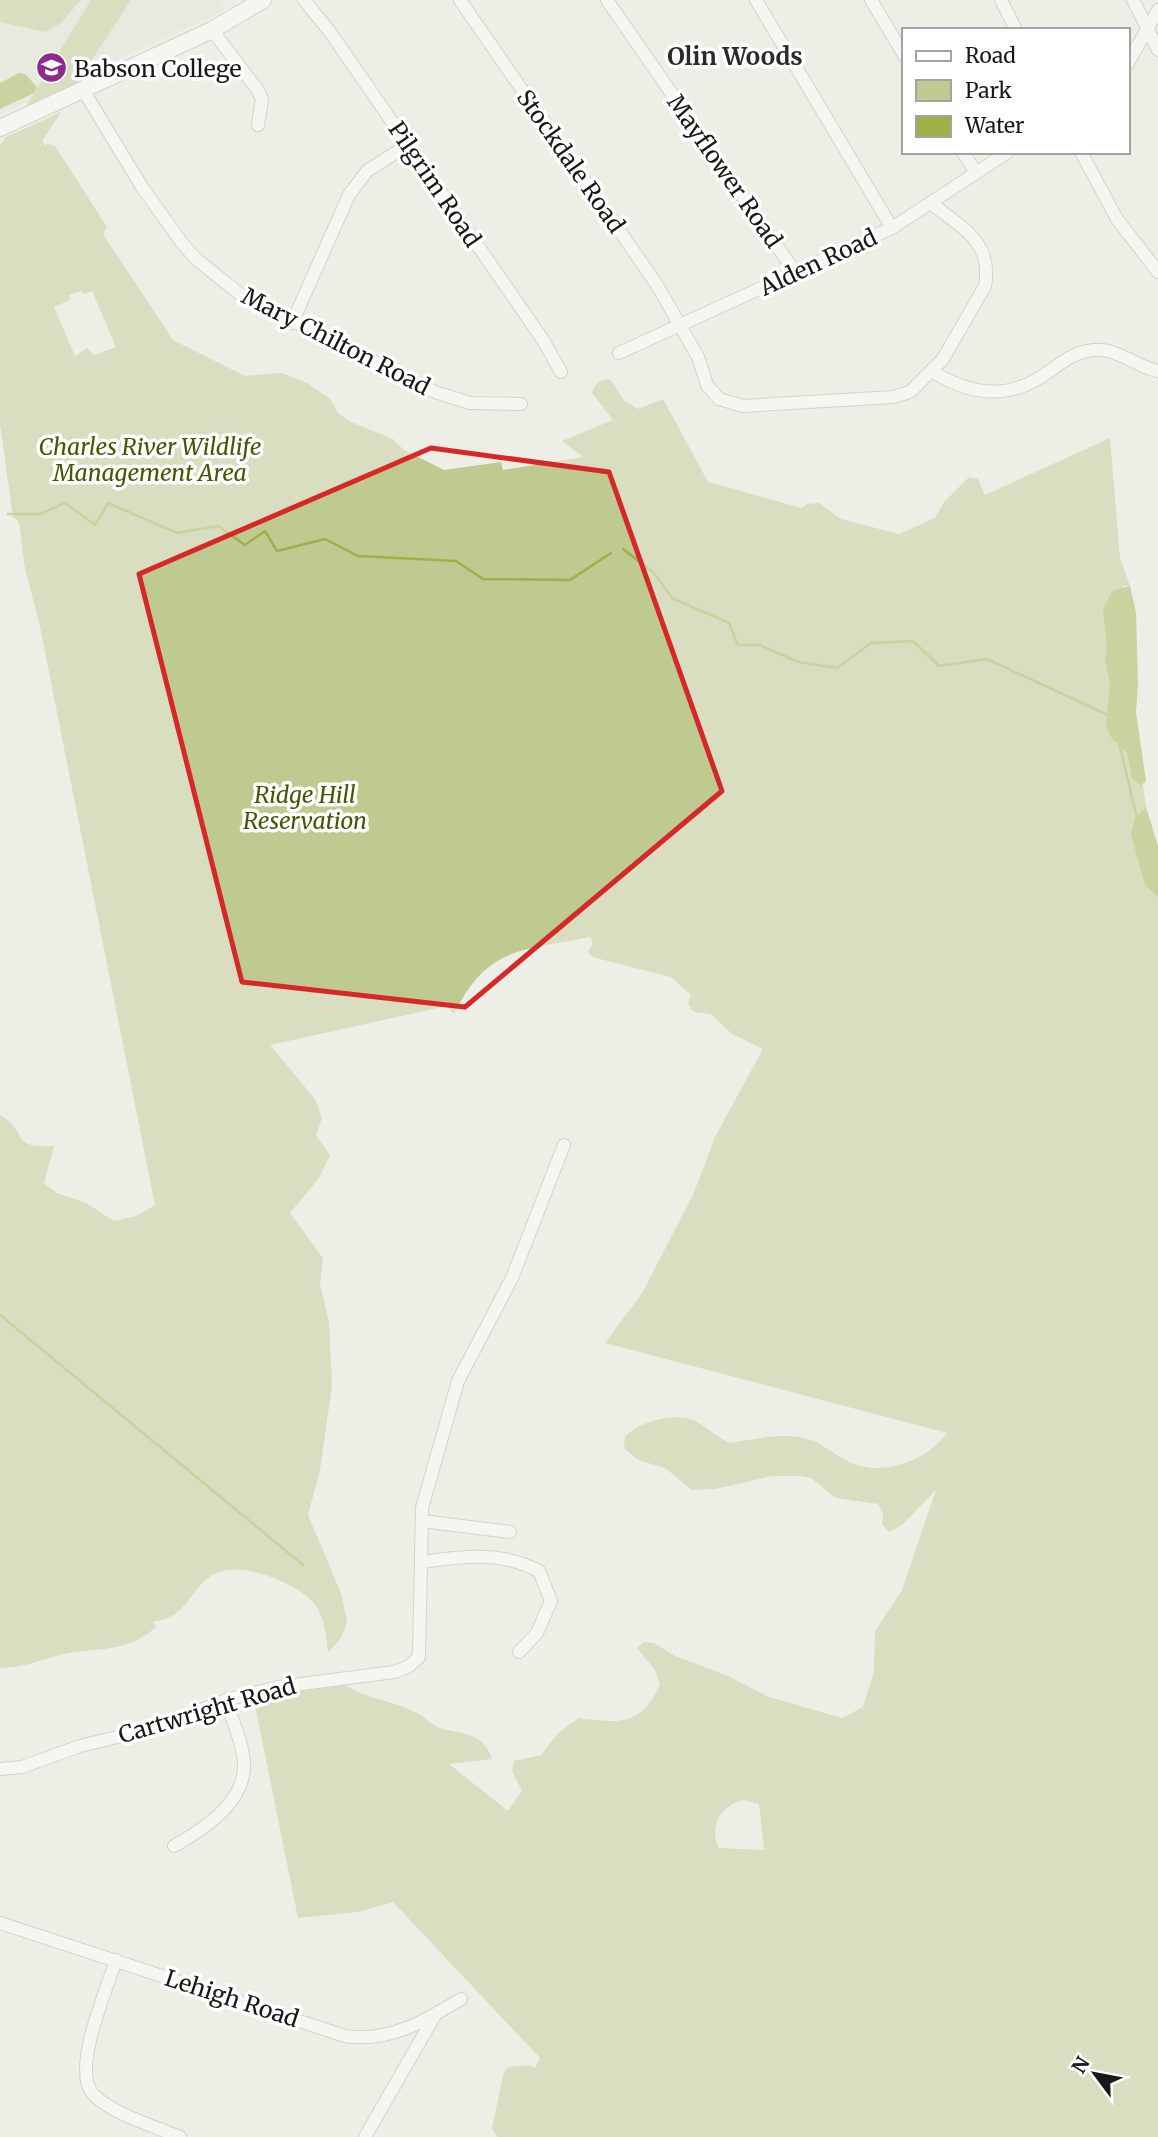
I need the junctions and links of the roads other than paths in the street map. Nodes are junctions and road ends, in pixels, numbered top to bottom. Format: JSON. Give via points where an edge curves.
{"nodes":[{"id":1,"x":263,"y":0,"type":"edge"},
{"id":2,"x":304,"y":0,"type":"edge"},
{"id":3,"x":460,"y":0,"type":"edge"},
{"id":4,"x":607,"y":0,"type":"edge"},
{"id":5,"x":756,"y":0,"type":"edge"},
{"id":6,"x":871,"y":0,"type":"edge"},
{"id":7,"x":1001,"y":0,"type":"edge"},
{"id":8,"x":1133,"y":0,"type":"edge"},
{"id":9,"x":1158,"y":10,"type":"edge"},
{"id":10,"x":1015,"y":28,"type":"edge"},
{"id":11,"x":212,"y":30,"type":"junction"},
{"id":12,"x":1148,"y":31,"type":"junction"},
{"id":13,"x":1158,"y":50,"type":"edge"},
{"id":14,"x":902,"y":52,"type":"edge"},
{"id":15,"x":1130,"y":60,"type":"edge"},
{"id":16,"x":83,"y":90,"type":"junction"},
{"id":17,"x":258,"y":125,"type":"dead end"},
{"id":18,"x":0,"y":128,"type":"edge"},
{"id":19,"x":409,"y":144,"type":"junction"},
{"id":20,"x":964,"y":154,"type":"edge"},
{"id":21,"x":1005,"y":154,"type":"edge"},
{"id":22,"x":1082,"y":154,"type":"edge"},
{"id":23,"x":976,"y":173,"type":"junction"},
{"id":24,"x":932,"y":204,"type":"junction"},
{"id":25,"x":892,"y":228,"type":"junction"},
{"id":26,"x":795,"y":272,"type":"junction"},
{"id":27,"x":1158,"y":272,"type":"edge"},
{"id":28,"x":292,"y":323,"type":"junction"},
{"id":29,"x":679,"y":324,"type":"junction"},
{"id":30,"x":619,"y":353,"type":"dead end"},
{"id":31,"x":1158,"y":371,"type":"edge"},
{"id":32,"x":561,"y":372,"type":"dead end"},
{"id":33,"x":933,"y":372,"type":"junction"},
{"id":34,"x":521,"y":404,"type":"dead end"},
{"id":35,"x":564,"y":1145,"type":"dead end"},
{"id":36,"x":422,"y":1521,"type":"junction"},
{"id":37,"x":510,"y":1532,"type":"dead end"},
{"id":38,"x":422,"y":1562,"type":"junction"},
{"id":39,"x":519,"y":1652,"type":"dead end"},
{"id":40,"x":226,"y":1700,"type":"junction"},
{"id":41,"x":0,"y":1769,"type":"edge"},
{"id":42,"x":174,"y":1846,"type":"dead end"},
{"id":43,"x":0,"y":1923,"type":"edge"},
{"id":44,"x":116,"y":1960,"type":"junction"},
{"id":45,"x":461,"y":1999,"type":"dead end"},
{"id":46,"x":435,"y":2015,"type":"junction"},
{"id":47,"x":180,"y":2137,"type":"edge"},
{"id":48,"x":365,"y":2137,"type":"edge"}],
"edges":[{"from":1,"to":11,"type":"main road"},
{"from":2,"to":19,"type":"street","name":"Pilgrim Road"},
{"from":3,"to":29,"type":"street","name":"Stockdale Road","via":[[657,285]]},
{"from":4,"to":26,"type":"street","name":"Mayflower Road"},
{"from":5,"to":25,"type":"street"},
{"from":6,"to":14,"type":"street"},
{"from":7,"to":10,"type":"street"},
{"from":8,"to":12,"type":"street"},
{"from":9,"to":12,"type":"street"},
{"from":11,"to":16,"type":"main road"},
{"from":11,"to":17,"type":"street","via":[[262,99]]},
{"from":12,"to":13,"type":"street"},
{"from":12,"to":15,"type":"street"},
{"from":16,"to":18,"type":"main road"},
{"from":16,"to":28,"type":"street","name":"Mary Chilton Road","via":[[182,243],[242,295]]},
{"from":19,"to":28,"type":"street","via":[[367,171],[349,195]]},
{"from":19,"to":32,"type":"street","name":"Pilgrim Road"},
{"from":20,"to":23,"type":"street"},
{"from":21,"to":23,"type":"street","name":"Alden Road"},
{"from":22,"to":27,"type":"street","via":[[1117,219]]},
{"from":23,"to":24,"type":"street","name":"Alden Road"},
{"from":24,"to":25,"type":"street","name":"Alden Road"},
{"from":24,"to":33,"type":"street","via":[[973,237],[988,262],[985,286]]},
{"from":25,"to":26,"type":"street","name":"Alden Road"},
{"from":26,"to":29,"type":"street","name":"Alden Road"},
{"from":28,"to":34,"type":"street","name":"Mary Chilton Road","via":[[455,400]]},
{"from":29,"to":30,"type":"street","name":"Alden Road"},
{"from":29,"to":33,"type":"street","name":"Stockdale Road","via":[[698,356],[707,385],[719,399],[732,404],[893,397],[910,392]]},
{"from":31,"to":33,"type":"street","via":[[1108,350],[1087,351],[1005,393],[964,387]]},
{"from":35,"to":36,"type":"street","name":"Cartwright Road","via":[[512,1278],[458,1381]]},
{"from":36,"to":37,"type":"street"},
{"from":36,"to":38,"type":"street","name":"Cartwright Road"},
{"from":38,"to":39,"type":"street","via":[[507,1557],[539,1571],[551,1601],[537,1633]]},
{"from":38,"to":40,"type":"street","name":"Cartwright Road","via":[[419,1657],[408,1667],[303,1682]]},
{"from":40,"to":41,"type":"street","name":"Cartwright Road","via":[[155,1728],[80,1746],[22,1768]]},
{"from":40,"to":42,"type":"street","via":[[244,1759],[239,1788],[204,1827]]},
{"from":43,"to":44,"type":"street","name":"Lehigh Road"},
{"from":44,"to":46,"type":"street","name":"Lehigh Road","via":[[345,2036],[388,2036]]},
{"from":44,"to":47,"type":"street","via":[[86,2054],[84,2075],[91,2092],[102,2102]]},
{"from":45,"to":46,"type":"street","name":"Lehigh Road"},
{"from":46,"to":48,"type":"street"}]}
